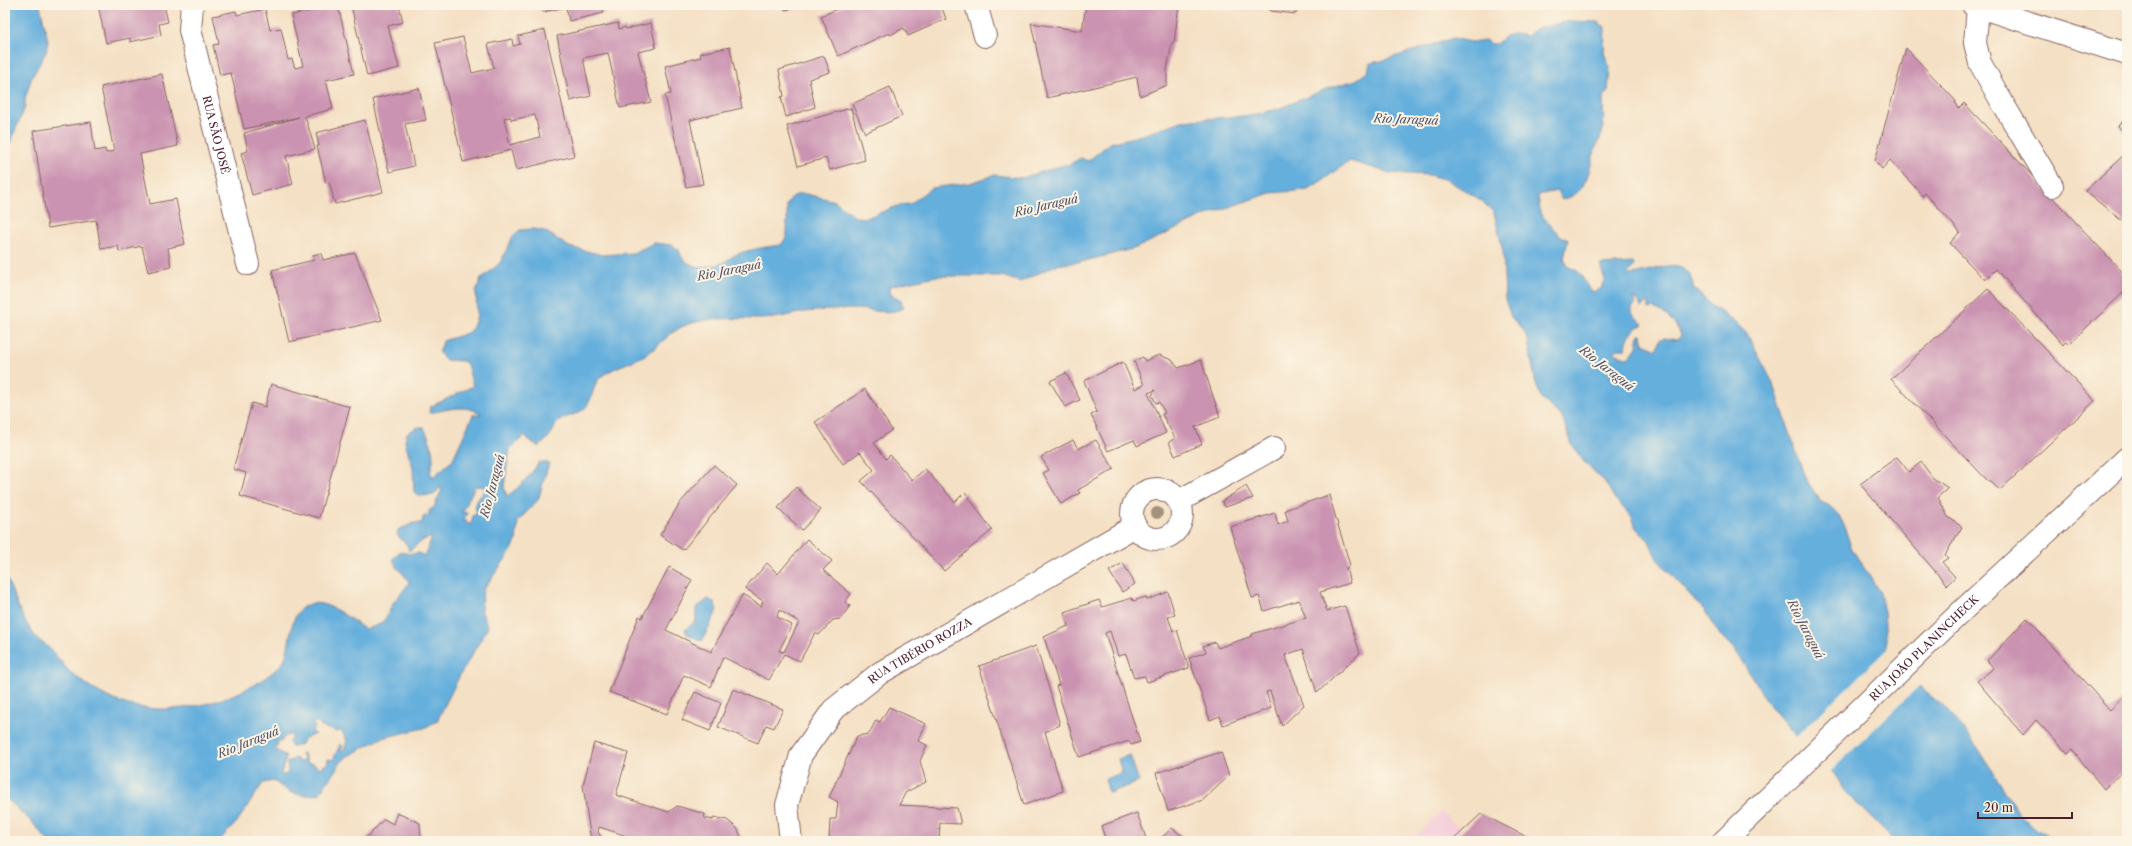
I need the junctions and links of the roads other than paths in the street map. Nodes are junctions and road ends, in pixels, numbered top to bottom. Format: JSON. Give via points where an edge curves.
{"nodes":[{"id":1,"x":192,"y":5,"type":"edge"},
{"id":2,"x":976,"y":5,"type":"edge"},
{"id":3,"x":1976,"y":6,"type":"edge"},
{"id":4,"x":985,"y":36,"type":"dead end"},
{"id":5,"x":2127,"y":54,"type":"edge"},
{"id":6,"x":2052,"y":186,"type":"dead end"},
{"id":7,"x":248,"y":264,"type":"dead end"},
{"id":8,"x":1274,"y":448,"type":"dead end"},
{"id":9,"x":2127,"y":458,"type":"edge"},
{"id":10,"x":1179,"y":501,"type":"junction"},
{"id":11,"x":1135,"y":526,"type":"junction"},
{"id":12,"x":791,"y":841,"type":"edge"},
{"id":13,"x":1724,"y":841,"type":"edge"}],
"edges":[{"from":1,"to":7,"type":"street","name":"RUA SÃO JOSÉ","via":[[190,30]]},
{"from":2,"to":4,"type":"street"},
{"from":3,"to":5,"type":"street"},
{"from":3,"to":6,"type":"street","via":[[1975,43],[1980,62]]},
{"from":8,"to":10,"type":"street"},
{"from":9,"to":13,"type":"street","name":"RUA JOÃO PLANINCHECK","via":[[1963,610]]},
{"from":10,"to":11,"type":"street","via":[[1164,490],[1154,489],[1145,492],[1137,498],[1133,507],[1132,517]]},
{"from":10,"to":11,"type":"street","via":[[1182,521],[1170,536],[1150,538]]},
{"from":11,"to":12,"type":"street","name":"RUA TIBÉRIO ROZZA","via":[[880,673],[833,710],[800,755],[787,805]]}]}
